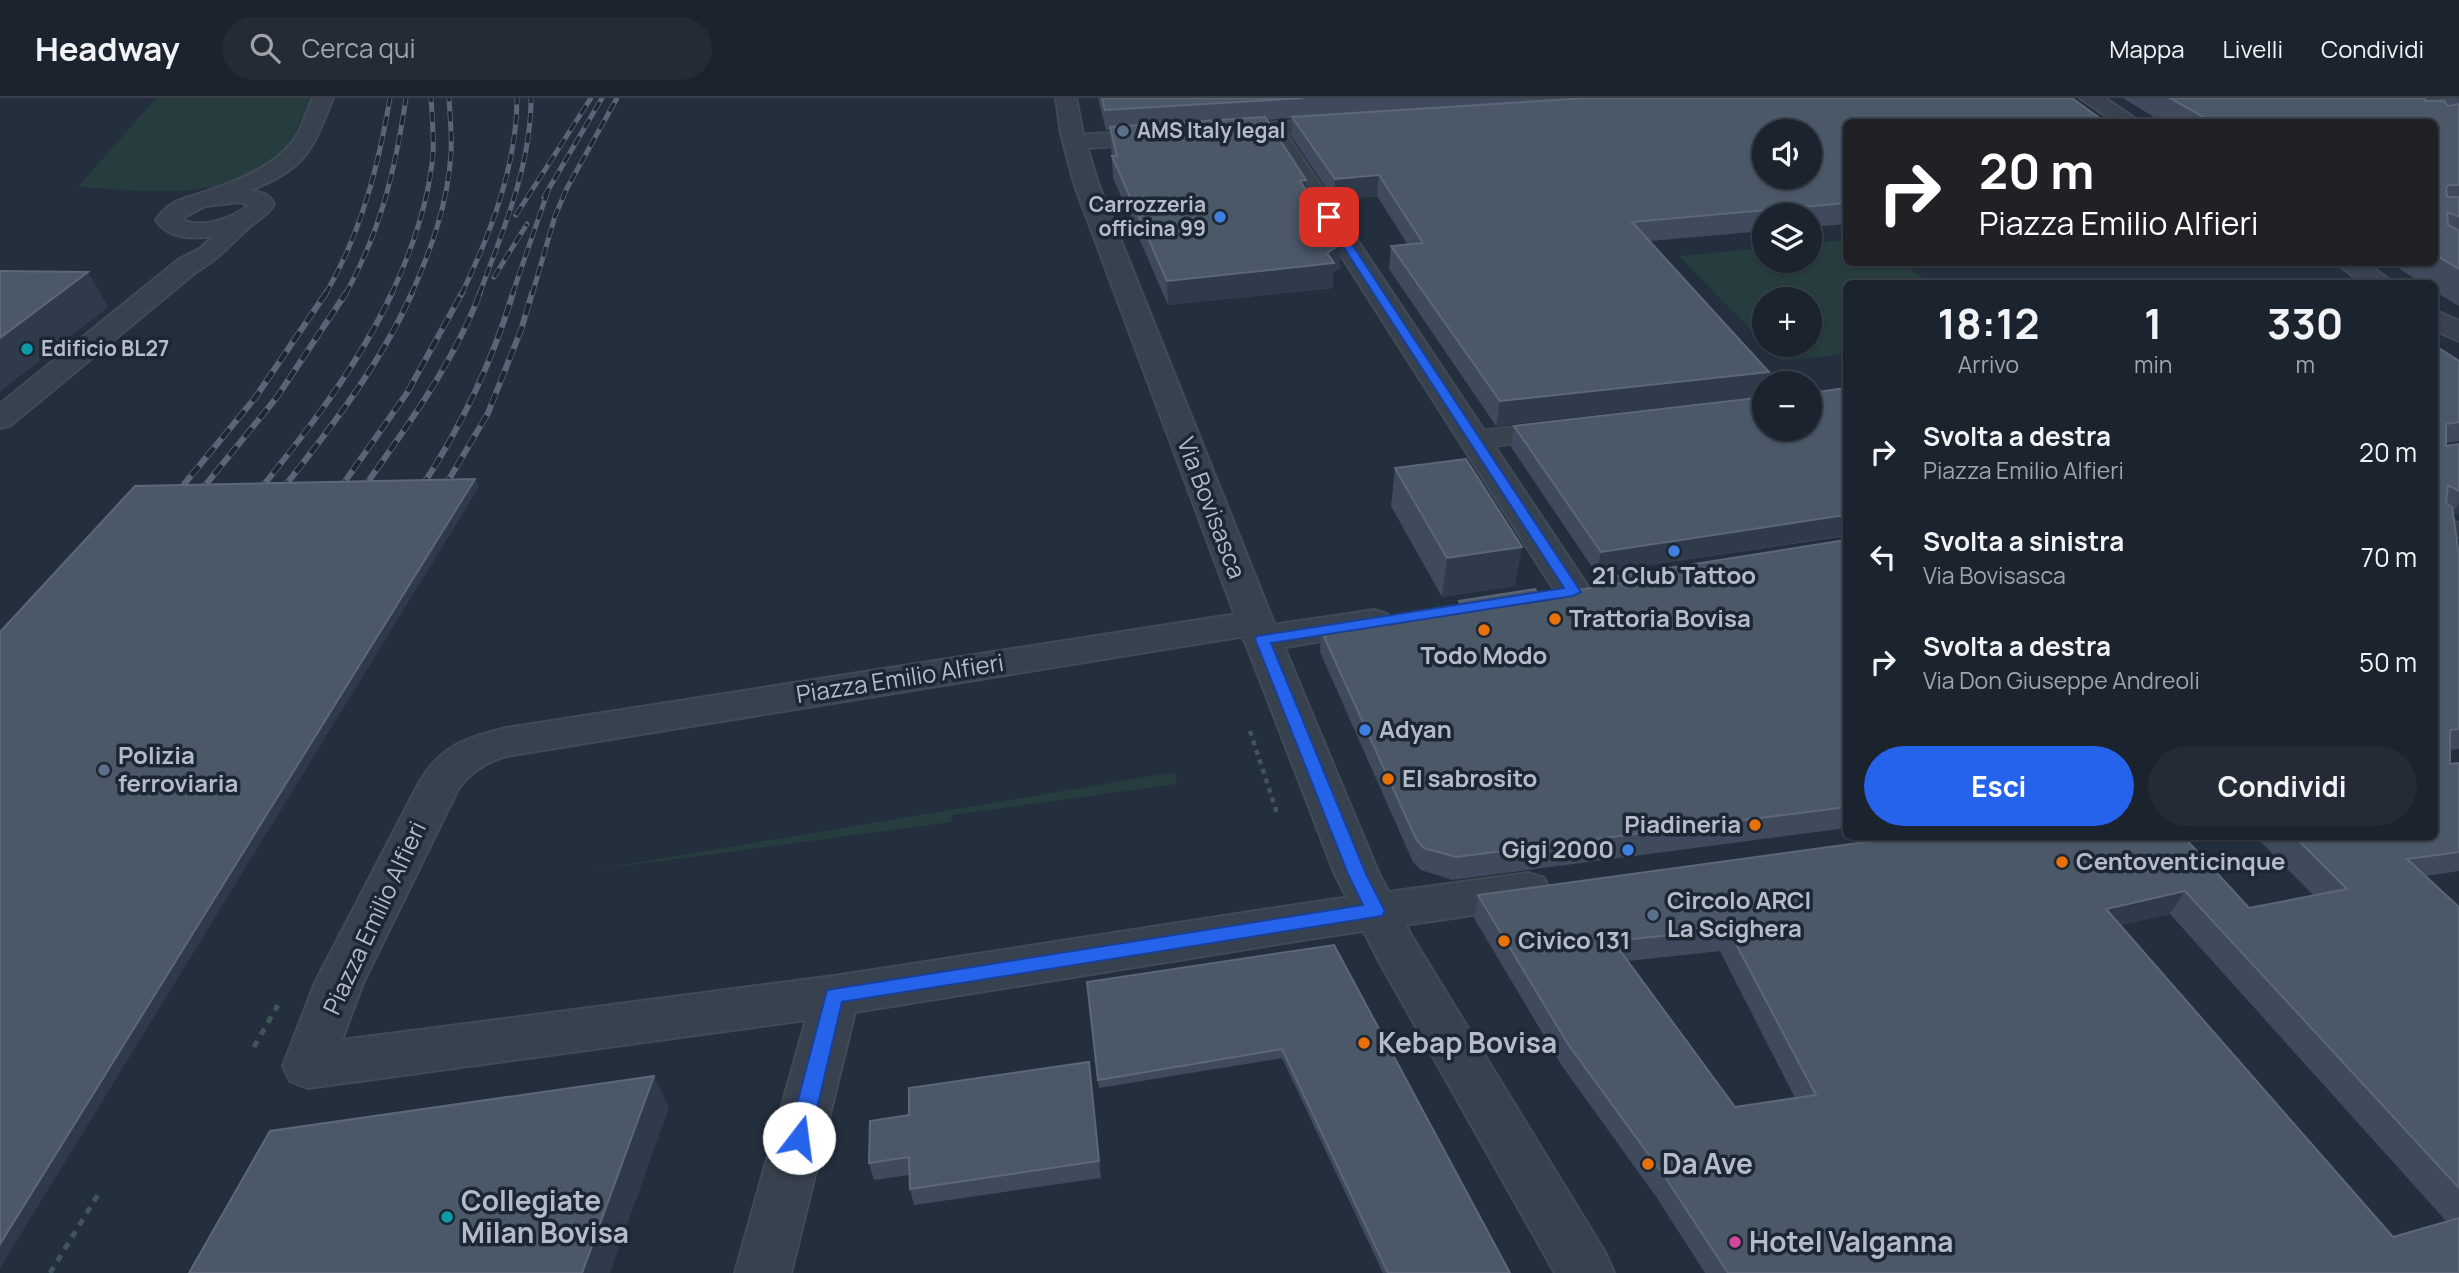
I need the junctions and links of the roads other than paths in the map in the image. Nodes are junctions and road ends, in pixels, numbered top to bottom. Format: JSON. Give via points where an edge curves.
{"nodes":[{"id":1,"x":323,"y":98,"type":"edge"},
{"id":2,"x":1066,"y":98,"type":"edge"},
{"id":3,"x":2090,"y":98,"type":"edge"},
{"id":4,"x":2124,"y":119,"type":"edge"},
{"id":5,"x":1368,"y":124,"type":"edge"},
{"id":6,"x":1272,"y":130,"type":"junction"},
{"id":7,"x":1206,"y":134,"type":"edge"},
{"id":8,"x":1179,"y":136,"type":"edge"},
{"id":9,"x":1075,"y":142,"type":"junction"},
{"id":10,"x":301,"y":148,"type":"junction"},
{"id":11,"x":212,"y":198,"type":"junction"},
{"id":12,"x":261,"y":201,"type":"junction"},
{"id":13,"x":243,"y":220,"type":"junction"},
{"id":14,"x":187,"y":230,"type":"junction"},
{"id":15,"x":187,"y":266,"type":"junction"},
{"id":16,"x":2354,"y":266,"type":"edge"},
{"id":17,"x":2375,"y":280,"type":"edge"},
{"id":18,"x":0,"y":419,"type":"edge"},
{"id":19,"x":1589,"y":426,"type":"edge"},
{"id":20,"x":1474,"y":440,"type":"junction"},
{"id":21,"x":2438,"y":518,"type":"edge"},
{"id":22,"x":2459,"y":533,"type":"edge"},
{"id":23,"x":1534,"y":598,"type":"edge"},
{"id":24,"x":1402,"y":618,"type":"edge"},
{"id":25,"x":1259,"y":631,"type":"junction"},
{"id":26,"x":1569,"y":884,"type":"edge"},
{"id":27,"x":1376,"y":911,"type":"junction"},
{"id":28,"x":834,"y":996,"type":"junction"},
{"id":29,"x":763,"y":1273,"type":"edge"},
{"id":30,"x":1587,"y":1273,"type":"edge"}],
"edges":[{"from":1,"to":10,"type":"street"},
{"from":2,"to":9,"type":"street","name":"Via Bovisasca"},
{"from":3,"to":4,"type":"street"},
{"from":5,"to":6,"type":"street"},
{"from":6,"to":7,"type":"street"},
{"from":6,"to":20,"type":"street"},
{"from":8,"to":9,"type":"street"},
{"from":9,"to":25,"type":"street","name":"Via Bovisasca","via":[[1087,187]]},
{"from":10,"to":11,"type":"street","via":[[272,173]]},
{"from":10,"to":12,"type":"street","via":[[304,158]]},
{"from":11,"to":12,"type":"street","via":[[241,195]]},
{"from":11,"to":14,"type":"street","via":[[171,215],[170,225]]},
{"from":12,"to":13,"type":"street","via":[[260,210]]},
{"from":13,"to":14,"type":"street"},
{"from":13,"to":15,"type":"street","via":[[210,253]]},
{"from":14,"to":15,"type":"street","via":[[202,234],[205,244]]},
{"from":15,"to":18,"type":"street"},
{"from":16,"to":17,"type":"street"},
{"from":19,"to":20,"type":"street"},
{"from":20,"to":23,"type":"street","via":[[1587,589]]},
{"from":21,"to":22,"type":"lane"},
{"from":24,"to":25,"type":"street"},
{"from":25,"to":27,"type":"street","name":"Via Bovisasca"},
{"from":25,"to":28,"type":"street","name":"Piazza Emilio Alfieri","via":[[506,742],[473,752],[456,762],[439,785],[340,983],[308,1066]]},
{"from":26,"to":27,"type":"street","name":"Piazza Emilio Alfieri"},
{"from":27,"to":28,"type":"street","name":"Piazza Emilio Alfieri"},
{"from":27,"to":30,"type":"street","name":"Via Bovisasca"},
{"from":28,"to":29,"type":"street"}]}
